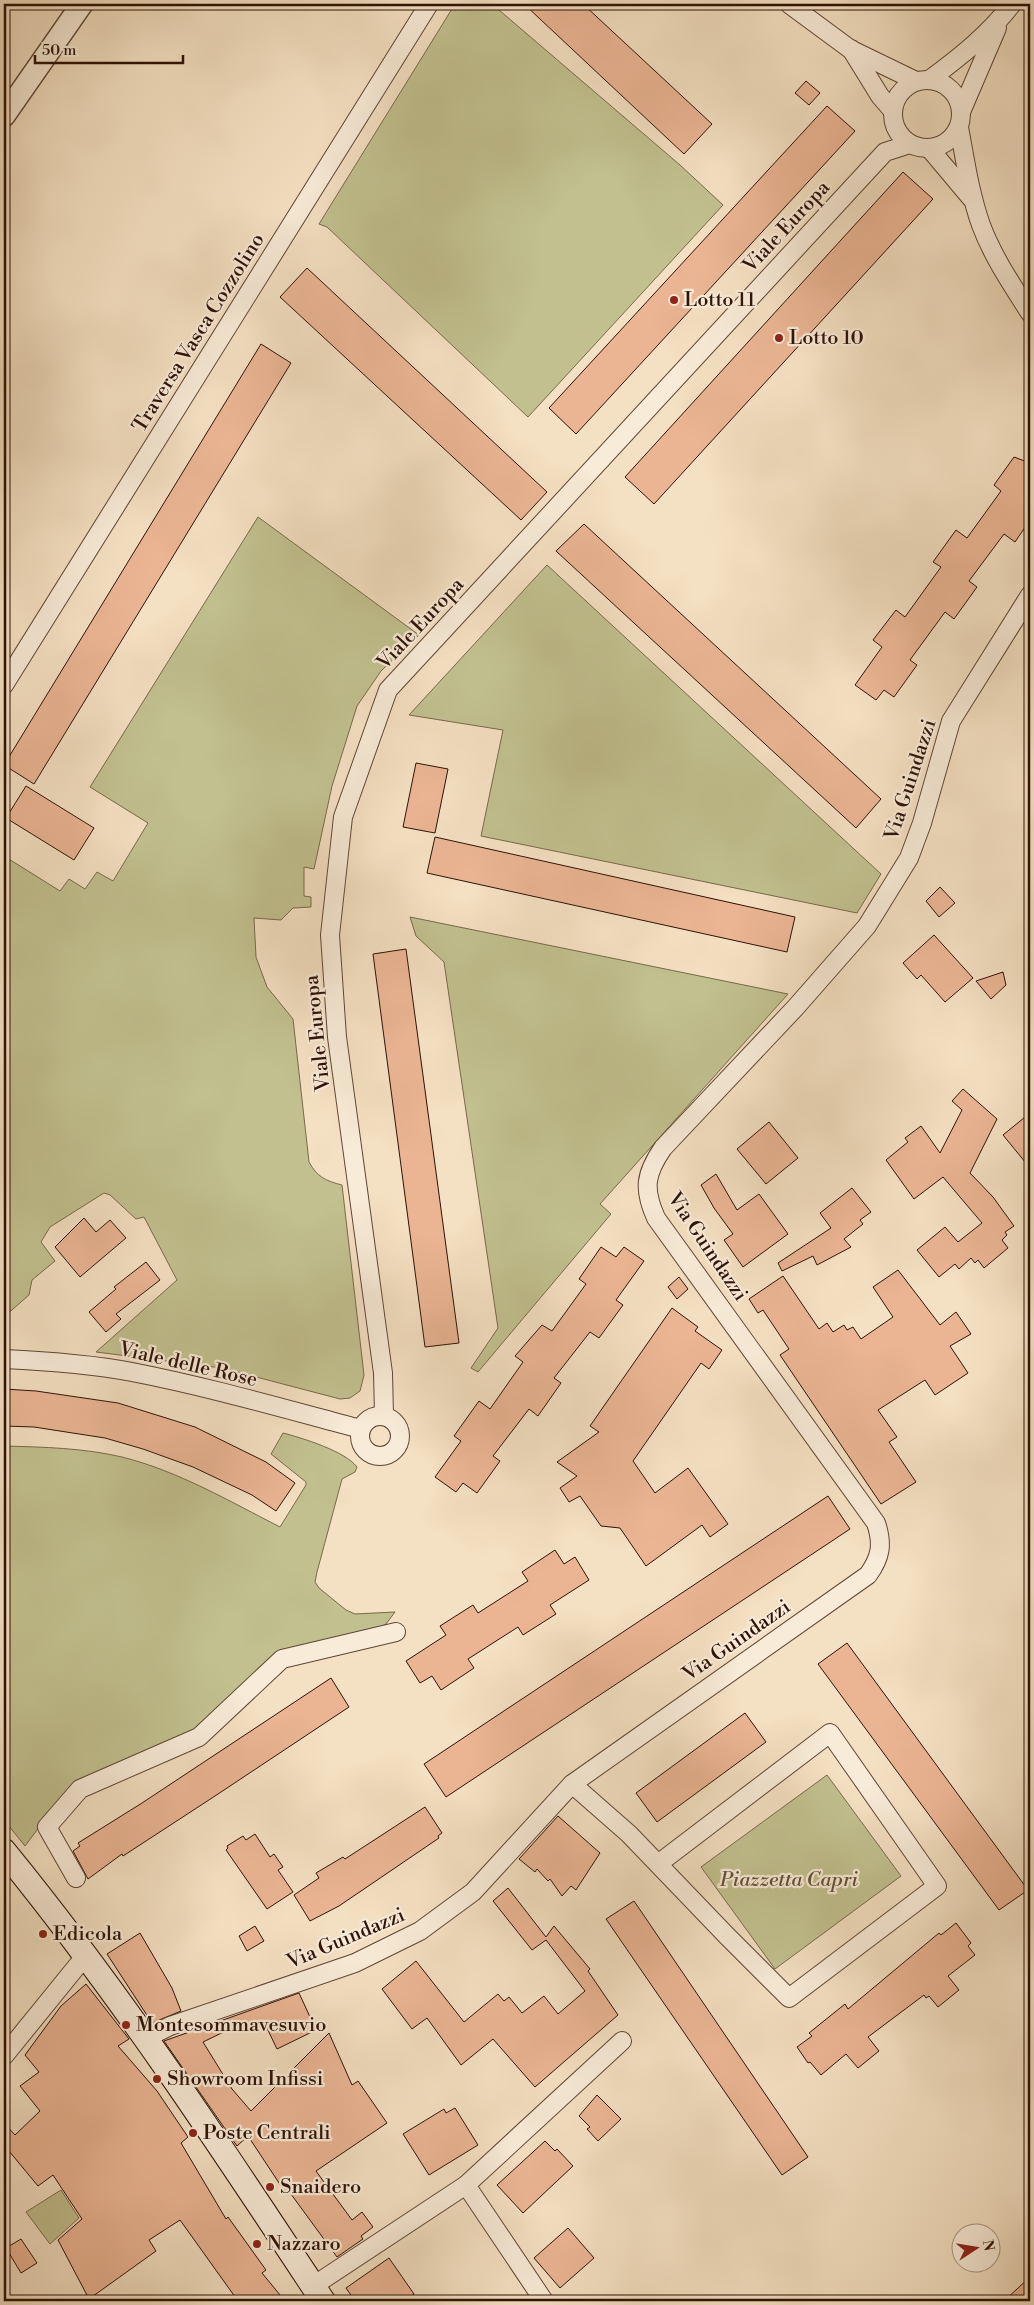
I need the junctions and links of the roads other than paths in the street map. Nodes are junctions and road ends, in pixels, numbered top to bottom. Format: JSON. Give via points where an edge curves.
{"nodes":[{"id":1,"x":82,"y":4,"type":"edge"},
{"id":2,"x":430,"y":4,"type":"edge"},
{"id":3,"x":789,"y":4,"type":"edge"},
{"id":4,"x":1012,"y":4,"type":"edge"},
{"id":5,"x":1000,"y":20,"type":"junction"},
{"id":6,"x":850,"y":49,"type":"junction"},
{"id":7,"x":923,"y":80,"type":"junction"},
{"id":8,"x":4,"y":116,"type":"edge"},
{"id":9,"x":893,"y":117,"type":"junction"},
{"id":10,"x":960,"y":120,"type":"junction"},
{"id":11,"x":910,"y":144,"type":"junction"},
{"id":12,"x":929,"y":148,"type":"junction"},
{"id":13,"x":885,"y":152,"type":"junction"},
{"id":14,"x":973,"y":200,"type":"junction"},
{"id":15,"x":1030,"y":313,"type":"edge"},
{"id":16,"x":1030,"y":595,"type":"edge"},
{"id":17,"x":4,"y":685,"type":"edge"},
{"id":18,"x":4,"y":1359,"type":"edge"},
{"id":19,"x":384,"y":1415,"type":"junction"},
{"id":20,"x":361,"y":1429,"type":"junction"},
{"id":21,"x":396,"y":1632,"type":"dead end"},
{"id":22,"x":572,"y":1784,"type":"junction"},
{"id":23,"x":4,"y":1851,"type":"edge"},
{"id":24,"x":658,"y":1864,"type":"junction"},
{"id":25,"x":76,"y":1878,"type":"dead end"},
{"id":26,"x":86,"y":1955,"type":"junction"},
{"id":27,"x":146,"y":2038,"type":"junction"},
{"id":28,"x":622,"y":2041,"type":"dead end"},
{"id":29,"x":4,"y":2056,"type":"edge"},
{"id":30,"x":466,"y":2185,"type":"junction"},
{"id":31,"x":318,"y":2294,"type":"edge"},
{"id":32,"x":544,"y":2301,"type":"edge"}],
"edges":[{"from":1,"to":8,"type":"street"},
{"from":2,"to":17,"type":"street","name":"Traversa Vasca Cozzolino"},
{"from":3,"to":6,"type":"street"},
{"from":4,"to":5,"type":"street"},
{"from":5,"to":7,"type":"street","via":[[961,56]]},
{"from":5,"to":10,"type":"street"},
{"from":6,"to":7,"type":"street"},
{"from":6,"to":9,"type":"street"},
{"from":7,"to":9,"type":"street","via":[[905,88],[896,98]]},
{"from":7,"to":10,"type":"street","via":[[942,83],[951,90],[958,100]]},
{"from":9,"to":11,"type":"street","via":[[900,135]]},
{"from":9,"to":13,"type":"street"},
{"from":10,"to":12,"type":"street","via":[[947,142]]},
{"from":10,"to":14,"type":"street"},
{"from":11,"to":12,"type":"street"},
{"from":11,"to":13,"type":"street","name":"Viale Europa"},
{"from":12,"to":14,"type":"street"},
{"from":13,"to":19,"type":"street","name":"Viale Europa","via":[[388,690],[343,817],[330,935],[337,1037],[383,1374]]},
{"from":14,"to":15,"type":"street","via":[[1005,275]]},
{"from":16,"to":22,"type":"street","name":"Via Guindazzi","via":[[951,721],[922,823],[908,858],[867,926],[796,1007],[663,1148],[652,1163],[647,1182],[648,1201],[656,1218],[876,1523],[881,1550],[876,1564],[868,1575]]},
{"from":18,"to":20,"type":"street","name":"Viale delle Rose","via":[[75,1364],[182,1382]]},
{"from":19,"to":20,"type":"street","via":[[370,1418]]},
{"from":19,"to":20,"type":"street","via":[[397,1423],[400,1431],[401,1439],[392,1452],[378,1456],[365,1450],[361,1444]]},
{"from":21,"to":25,"type":"street","via":[[282,1659],[199,1737],[80,1789],[47,1828]]},
{"from":22,"to":24,"type":"street"},
{"from":22,"to":27,"type":"street","name":"Via Guindazzi","via":[[473,1892],[420,1931],[355,1962],[170,2026]]},
{"from":23,"to":26,"type":"main road"},
{"from":24,"to":24,"type":"street","via":[[789,1998],[937,1886],[830,1733]]},
{"from":26,"to":27,"type":"main road"},
{"from":26,"to":29,"type":"street"},
{"from":27,"to":31,"type":"main road"},
{"from":28,"to":30,"type":"street"},
{"from":30,"to":31,"type":"street"},
{"from":30,"to":32,"type":"street"}]}
